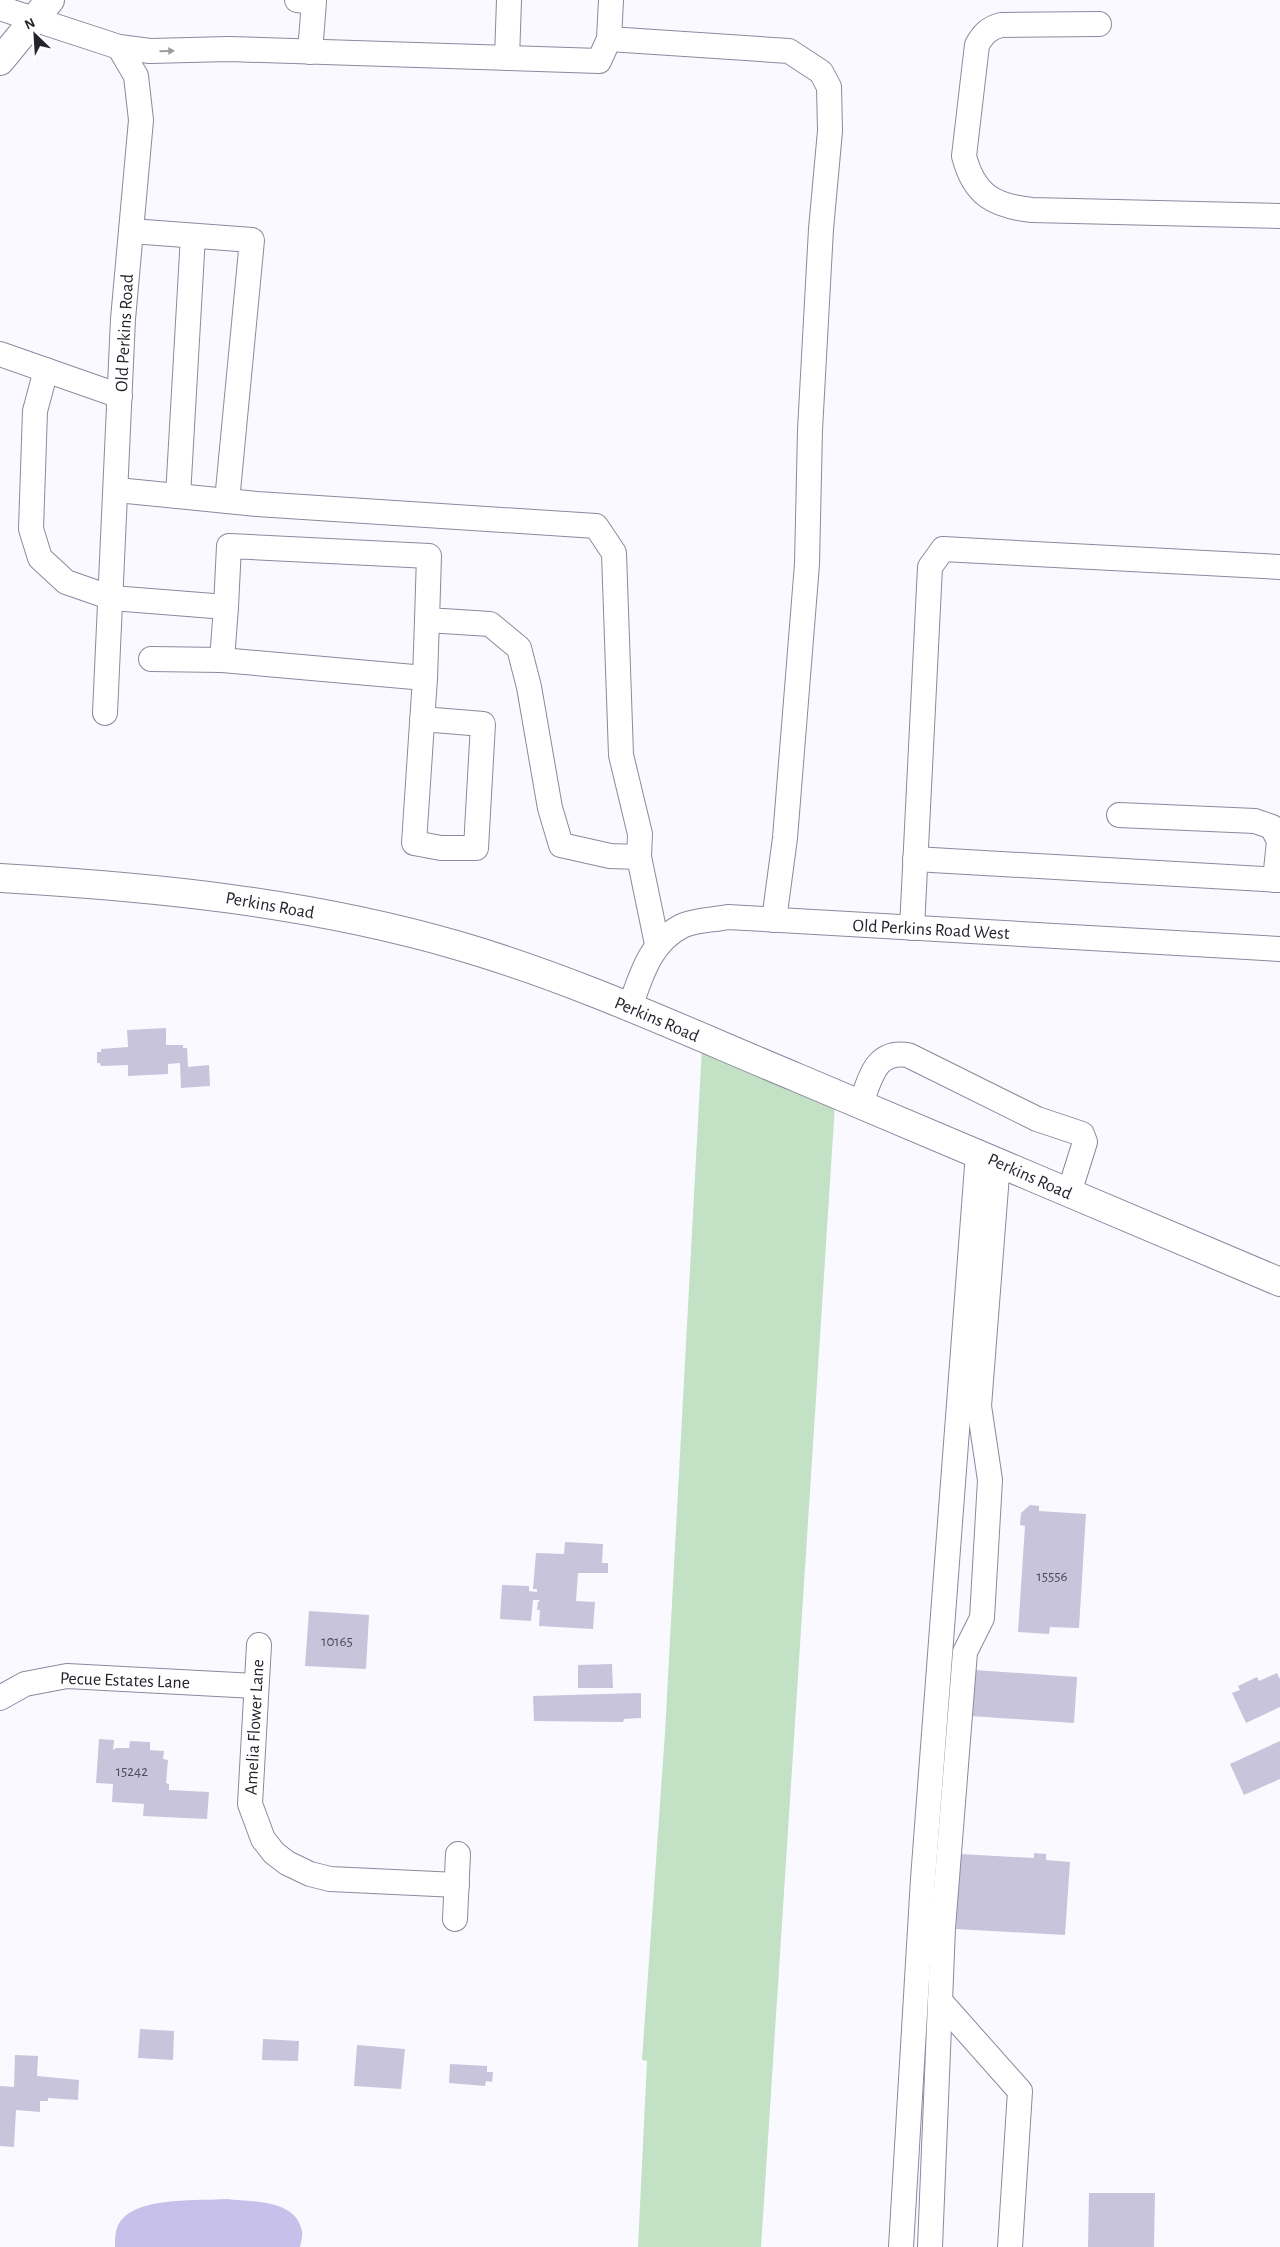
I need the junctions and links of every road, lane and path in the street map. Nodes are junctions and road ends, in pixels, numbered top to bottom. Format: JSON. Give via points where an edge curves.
{"nodes":[{"id":1,"x":297,"y":0,"type":"edge"},
{"id":2,"x":509,"y":0,"type":"edge"},
{"id":3,"x":611,"y":0,"type":"edge"},
{"id":4,"x":0,"y":8,"type":"edge"},
{"id":5,"x":42,"y":9,"type":"edge"},
{"id":6,"x":1099,"y":24,"type":"dead end"},
{"id":7,"x":609,"y":40,"type":"junction"},
{"id":8,"x":119,"y":47,"type":"junction"},
{"id":9,"x":310,"y":52,"type":"junction"},
{"id":10,"x":507,"y":58,"type":"junction"},
{"id":11,"x":0,"y":61,"type":"edge"},
{"id":12,"x":1280,"y":216,"type":"edge"},
{"id":13,"x":131,"y":231,"type":"junction"},
{"id":14,"x":193,"y":236,"type":"junction"},
{"id":15,"x":0,"y":354,"type":"edge"},
{"id":16,"x":46,"y":370,"type":"junction"},
{"id":17,"x":120,"y":396,"type":"junction"},
{"id":18,"x":117,"y":490,"type":"junction"},
{"id":19,"x":178,"y":496,"type":"junction"},
{"id":20,"x":227,"y":501,"type":"junction"},
{"id":21,"x":1280,"y":567,"type":"edge"},
{"id":22,"x":112,"y":598,"type":"junction"},
{"id":23,"x":226,"y":607,"type":"junction"},
{"id":24,"x":427,"y":620,"type":"junction"},
{"id":25,"x":151,"y":659,"type":"dead end"},
{"id":26,"x":222,"y":660,"type":"junction"},
{"id":27,"x":425,"y":678,"type":"junction"},
{"id":28,"x":105,"y":713,"type":"dead end"},
{"id":29,"x":422,"y":719,"type":"junction"},
{"id":30,"x":1119,"y":815,"type":"dead end"},
{"id":31,"x":639,"y":857,"type":"junction"},
{"id":32,"x":915,"y":859,"type":"junction"},
{"id":33,"x":0,"y":878,"type":"edge"},
{"id":34,"x":1278,"y":880,"type":"edge"},
{"id":35,"x":774,"y":920,"type":"junction"},
{"id":36,"x":912,"y":928,"type":"junction"},
{"id":37,"x":657,"y":944,"type":"junction"},
{"id":38,"x":1280,"y":949,"type":"edge"},
{"id":39,"x":630,"y":1008,"type":"junction"},
{"id":40,"x":860,"y":1105,"type":"junction"},
{"id":41,"x":988,"y":1157,"type":"junction"},
{"id":42,"x":1069,"y":1193,"type":"junction"},
{"id":43,"x":1280,"y":1282,"type":"edge"},
{"id":44,"x":259,"y":1645,"type":"dead end"},
{"id":45,"x":255,"y":1686,"type":"junction"},
{"id":46,"x":0,"y":1698,"type":"edge"},
{"id":47,"x":458,"y":1854,"type":"dead end"},
{"id":48,"x":456,"y":1885,"type":"junction"},
{"id":49,"x":455,"y":1919,"type":"dead end"},
{"id":50,"x":940,"y":2001,"type":"junction"},
{"id":51,"x":901,"y":2247,"type":"edge"},
{"id":52,"x":930,"y":2247,"type":"edge"},
{"id":53,"x":1010,"y":2247,"type":"edge"}],
"edges":[{"from":1,"to":9,"type":"street","via":[[314,2]]},
{"from":2,"to":10,"type":"street"},
{"from":3,"to":7,"type":"street"},
{"from":4,"to":5,"type":"street"},
{"from":5,"to":8,"type":"street"},
{"from":5,"to":11,"type":"main road"},
{"from":6,"to":12,"type":"street","via":[[1001,25],[982,35],[977,45],[964,156],[976,187],[992,201],[1032,210]]},
{"from":7,"to":10,"type":"street","via":[[598,61]]},
{"from":7,"to":35,"type":"street","via":[[789,51],[821,72],[829,87],[830,131],[821,229],[806,564],[785,838]]},
{"from":8,"to":9,"type":"street","one_way":true,"via":[[150,51]]},
{"from":8,"to":13,"type":"street","name":"Old Perkins Road","via":[[136,76],[141,120]]},
{"from":9,"to":10,"type":"street"},
{"from":13,"to":14,"type":"street"},
{"from":13,"to":17,"type":"street","name":"Old Perkins Road"},
{"from":14,"to":19,"type":"street"},
{"from":14,"to":20,"type":"street","via":[[252,240]]},
{"from":15,"to":16,"type":"street"},
{"from":16,"to":17,"type":"street"},
{"from":16,"to":22,"type":"street","via":[[35,411],[31,529],[40,558],[66,582]]},
{"from":17,"to":18,"type":"street","name":"Old Perkins Road"},
{"from":18,"to":19,"type":"street"},
{"from":18,"to":22,"type":"street","name":"Old Perkins Road"},
{"from":19,"to":20,"type":"street"},
{"from":20,"to":31,"type":"street","via":[[596,526],[614,553],[621,755],[640,834]]},
{"from":21,"to":32,"type":"street","via":[[943,549],[930,567]]},
{"from":22,"to":23,"type":"street"},
{"from":22,"to":28,"type":"street","name":"Old Perkins Road"},
{"from":23,"to":24,"type":"street","via":[[228,546],[429,556]]},
{"from":23,"to":26,"type":"street"},
{"from":24,"to":27,"type":"street"},
{"from":24,"to":31,"type":"street","via":[[490,624],[518,648],[530,687],[550,808],[561,845],[610,856]]},
{"from":25,"to":26,"type":"street"},
{"from":26,"to":27,"type":"street"},
{"from":27,"to":29,"type":"street"},
{"from":29,"to":29,"type":"street","via":[[414,843],[441,848],[476,848],[483,724]]},
{"from":30,"to":34,"type":"street","via":[[1255,821],[1272,827],[1279,841]]},
{"from":31,"to":37,"type":"street"},
{"from":32,"to":34,"type":"street"},
{"from":32,"to":36,"type":"street"},
{"from":33,"to":39,"type":"main road","name":"Perkins Road","via":[[178,891],[346,918],[505,960]]},
{"from":35,"to":36,"type":"street","name":"Old Perkins Road West"},
{"from":35,"to":37,"type":"street","name":"Old Perkins Road West","via":[[728,917],[683,925]]},
{"from":36,"to":38,"type":"street","name":"Old Perkins Road West"},
{"from":37,"to":39,"type":"street","name":"Old Perkins Road West"},
{"from":39,"to":40,"type":"main road","name":"Perkins Road"},
{"from":40,"to":41,"type":"main road","name":"Perkins Road"},
{"from":40,"to":42,"type":"street","via":[[878,1063],[896,1053],[908,1055],[1037,1120],[1082,1134],[1085,1142]]},
{"from":41,"to":42,"type":"main road","name":"Perkins Road"},
{"from":41,"to":50,"type":"street","via":[[979,1406],[990,1480],[982,1618],[965,1652]]},
{"from":41,"to":51,"type":"street","via":[[923,1879]]},
{"from":42,"to":43,"type":"main road","name":"Perkins Road"},
{"from":44,"to":45,"type":"street","name":"Amelia Flower Lane"},
{"from":45,"to":46,"type":"street","name":"Pecue Estates Lane","via":[[67,1676],[25,1684]]},
{"from":45,"to":48,"type":"street","name":"Amelia Flower Lane","via":[[250,1804],[259,1830],[274,1852],[287,1863],[330,1879]]},
{"from":47,"to":48,"type":"street"},
{"from":48,"to":49,"type":"street"},
{"from":50,"to":52,"type":"street"},
{"from":50,"to":53,"type":"street","via":[[1020,2091]]}]}
